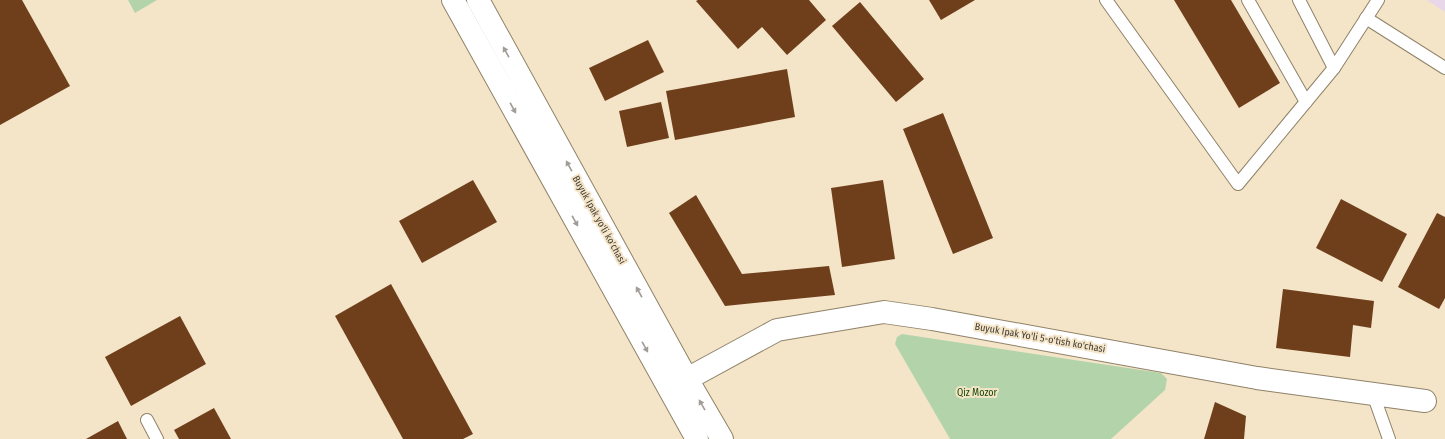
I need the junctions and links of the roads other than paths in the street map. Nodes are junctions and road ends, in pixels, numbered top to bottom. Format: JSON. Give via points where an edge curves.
{"nodes":[{"id":1,"x":453,"y":0,"type":"edge"},
{"id":2,"x":478,"y":0,"type":"edge"},
{"id":3,"x":1106,"y":0,"type":"edge"},
{"id":4,"x":1248,"y":0,"type":"edge"},
{"id":5,"x":1299,"y":0,"type":"edge"},
{"id":6,"x":1378,"y":0,"type":"edge"},
{"id":7,"x":1366,"y":18,"type":"junction"},
{"id":8,"x":1334,"y":68,"type":"junction"},
{"id":9,"x":1445,"y":68,"type":"edge"},
{"id":10,"x":1306,"y":102,"type":"junction"},
{"id":11,"x":687,"y":379,"type":"junction"},
{"id":12,"x":668,"y":388,"type":"junction"},
{"id":13,"x":1373,"y":394,"type":"junction"},
{"id":14,"x":1425,"y":401,"type":"dead end"},
{"id":15,"x":147,"y":420,"type":"dead end"},
{"id":16,"x":157,"y":439,"type":"edge"},
{"id":17,"x":697,"y":439,"type":"edge"},
{"id":18,"x":722,"y":439,"type":"edge"},
{"id":19,"x":1389,"y":439,"type":"edge"}],
"edges":[{"from":1,"to":12,"type":"street","one_way":true},
{"from":11,"to":2,"type":"street","name":"Buyuk Ipak yo'li ko'chasi","one_way":true},
{"from":3,"to":10,"type":"lane","via":[[1238,184]]},
{"from":4,"to":10,"type":"lane"},
{"from":5,"to":8,"type":"lane"},
{"from":6,"to":7,"type":"lane"},
{"from":7,"to":8,"type":"lane"},
{"from":7,"to":9,"type":"lane"},
{"from":8,"to":10,"type":"lane"},
{"from":11,"to":12,"type":"street","name":"Buyuk Ipak Yo'li 5-o'tish ko'chasi"},
{"from":11,"to":13,"type":"street","name":"Buyuk Ipak Yo'li 5-o'tish ko'chasi","via":[[777,330],[884,312],[1257,378]]},
{"from":18,"to":11,"type":"street","name":"Buyuk Ipak yo'li ko'chasi","one_way":true},
{"from":12,"to":17,"type":"street"},
{"from":13,"to":14,"type":"street","name":"Buyuk Ipak Yo'li 5-o'tish ko'chasi"},
{"from":13,"to":19,"type":"lane"},
{"from":15,"to":16,"type":"lane"}]}
